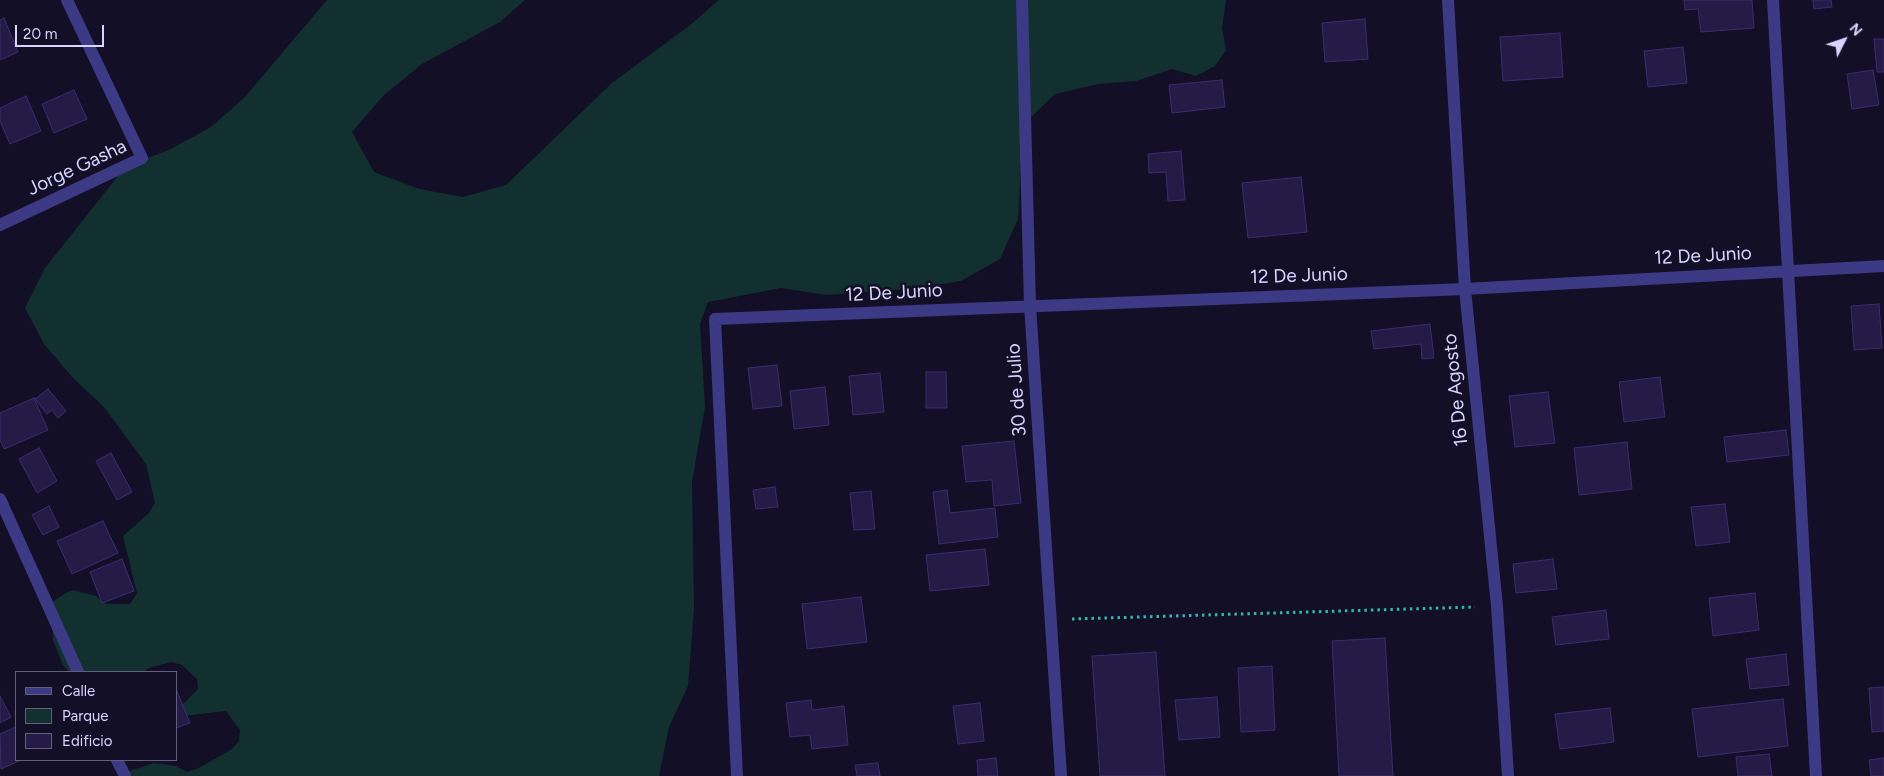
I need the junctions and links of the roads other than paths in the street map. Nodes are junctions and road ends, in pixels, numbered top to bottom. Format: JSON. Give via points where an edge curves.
{"nodes":[{"id":1,"x":67,"y":0,"type":"edge"},
{"id":2,"x":1022,"y":0,"type":"edge"},
{"id":3,"x":1448,"y":0,"type":"edge"},
{"id":4,"x":1773,"y":0,"type":"edge"},
{"id":5,"x":0,"y":225,"type":"edge"},
{"id":6,"x":1884,"y":266,"type":"edge"},
{"id":7,"x":1788,"y":270,"type":"junction"},
{"id":8,"x":1465,"y":289,"type":"junction"},
{"id":9,"x":1030,"y":305,"type":"junction"},
{"id":10,"x":0,"y":499,"type":"edge"},
{"id":11,"x":78,"y":671,"type":"edge"},
{"id":12,"x":117,"y":761,"type":"edge"},
{"id":13,"x":124,"y":776,"type":"edge"},
{"id":14,"x":737,"y":776,"type":"edge"},
{"id":15,"x":1061,"y":776,"type":"edge"},
{"id":16,"x":1508,"y":776,"type":"edge"},
{"id":17,"x":1816,"y":776,"type":"edge"}],
"edges":[{"from":1,"to":5,"type":"street","name":"Jorge Gasha","via":[[142,158]]},
{"from":2,"to":9,"type":"street","name":"30 de Julio"},
{"from":3,"to":8,"type":"street","name":"16 De Agosto"},
{"from":4,"to":7,"type":"street"},
{"from":6,"to":7,"type":"street","name":"12 De Junio"},
{"from":7,"to":8,"type":"street","name":"12 De Junio"},
{"from":7,"to":17,"type":"street"},
{"from":8,"to":9,"type":"street","name":"12 De Junio"},
{"from":8,"to":16,"type":"street","name":"16 De Agosto","via":[[1497,606]]},
{"from":9,"to":14,"type":"street","name":"12 De Junio","via":[[715,320]]},
{"from":9,"to":15,"type":"street","name":"30 de Julio"},
{"from":10,"to":11,"type":"street"},
{"from":12,"to":13,"type":"street"}]}
